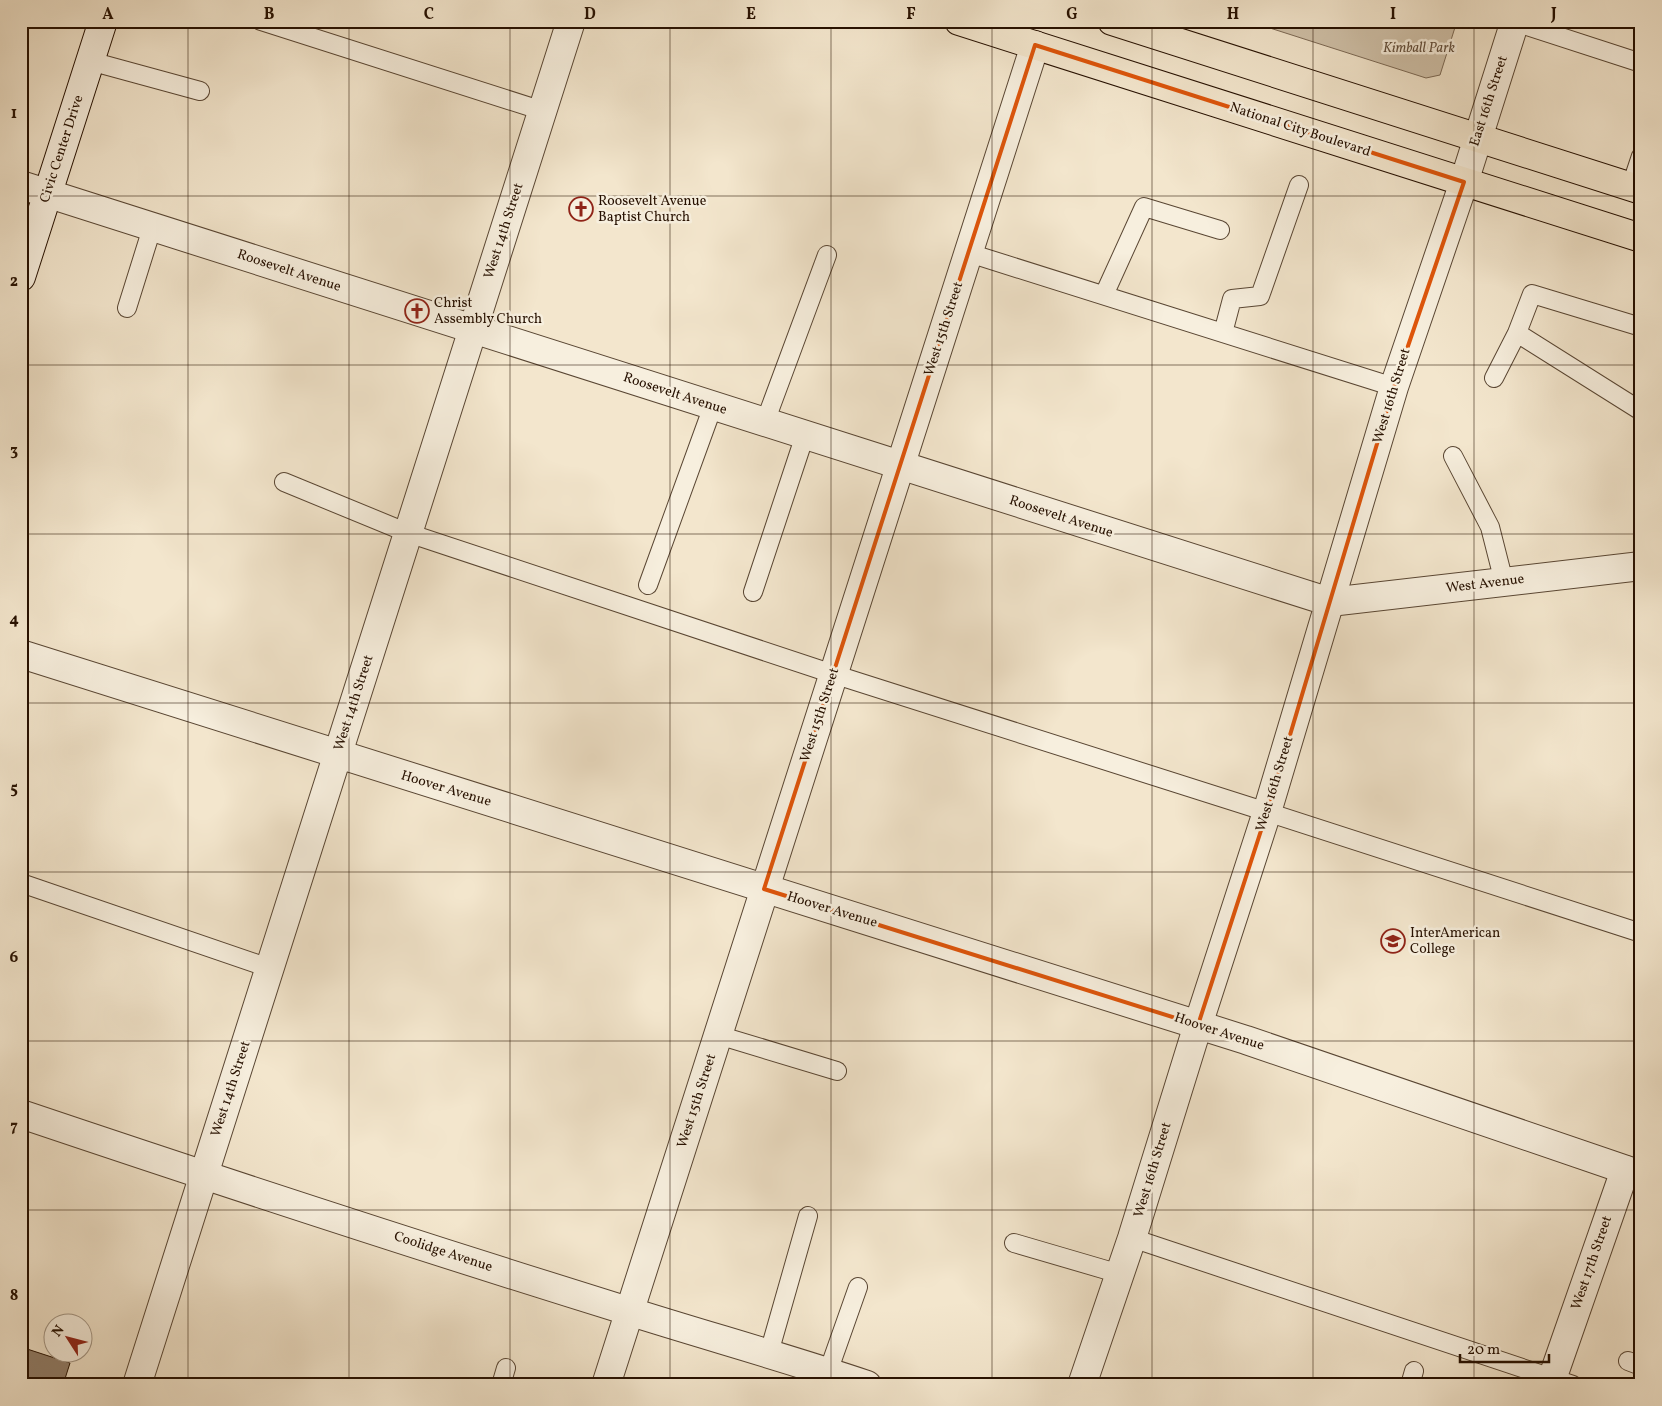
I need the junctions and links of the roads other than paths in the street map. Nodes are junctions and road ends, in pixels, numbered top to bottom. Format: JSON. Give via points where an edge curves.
{"nodes":[{"id":1,"x":103,"y":21,"type":"edge"},
{"id":2,"x":261,"y":21,"type":"edge"},
{"id":3,"x":571,"y":21,"type":"edge"},
{"id":4,"x":959,"y":21,"type":"edge"},
{"id":5,"x":1112,"y":21,"type":"edge"},
{"id":6,"x":1515,"y":22,"type":"edge"},
{"id":7,"x":1035,"y":45,"type":"junction"},
{"id":8,"x":90,"y":61,"type":"junction"},
{"id":9,"x":1641,"y":62,"type":"edge"},
{"id":10,"x":200,"y":91,"type":"dead end"},
{"id":11,"x":542,"y":112,"type":"junction"},
{"id":12,"x":1478,"y":138,"type":"junction"},
{"id":13,"x":1641,"y":156,"type":"edge"},
{"id":14,"x":1464,"y":182,"type":"junction"},
{"id":15,"x":21,"y":185,"type":"edge"},
{"id":16,"x":1299,"y":185,"type":"dead end"},
{"id":17,"x":1636,"y":188,"type":"edge"},
{"id":18,"x":48,"y":194,"type":"junction"},
{"id":19,"x":152,"y":228,"type":"junction"},
{"id":20,"x":1220,"y":230,"type":"dead end"},
{"id":21,"x":1641,"y":238,"type":"edge"},
{"id":22,"x":969,"y":253,"type":"junction"},
{"id":23,"x":827,"y":255,"type":"dead end"},
{"id":24,"x":21,"y":277,"type":"edge"},
{"id":25,"x":1104,"y":295,"type":"junction"},
{"id":26,"x":127,"y":308,"type":"dead end"},
{"id":27,"x":1641,"y":327,"type":"edge"},
{"id":28,"x":473,"y":330,"type":"junction"},
{"id":29,"x":1224,"y":333,"type":"junction"},
{"id":30,"x":1516,"y":333,"type":"junction"},
{"id":31,"x":1494,"y":378,"type":"dead end"},
{"id":32,"x":1394,"y":387,"type":"junction"},
{"id":33,"x":713,"y":406,"type":"junction"},
{"id":34,"x":1641,"y":411,"type":"edge"},
{"id":35,"x":765,"y":422,"type":"junction"},
{"id":36,"x":805,"y":435,"type":"junction"},
{"id":37,"x":1453,"y":456,"type":"dead end"},
{"id":38,"x":900,"y":466,"type":"junction"},
{"id":39,"x":284,"y":482,"type":"dead end"},
{"id":40,"x":408,"y":533,"type":"junction"},
{"id":41,"x":1641,"y":566,"type":"edge"},
{"id":42,"x":1504,"y":582,"type":"junction"},
{"id":43,"x":648,"y":585,"type":"dead end"},
{"id":44,"x":753,"y":592,"type":"dead end"},
{"id":45,"x":1330,"y":602,"type":"junction"},
{"id":46,"x":21,"y":654,"type":"edge"},
{"id":47,"x":833,"y":674,"type":"junction"},
{"id":48,"x":338,"y":755,"type":"junction"},
{"id":49,"x":1267,"y":812,"type":"junction"},
{"id":50,"x":21,"y":883,"type":"edge"},
{"id":51,"x":764,"y":889,"type":"junction"},
{"id":52,"x":1641,"y":933,"type":"edge"},
{"id":53,"x":270,"y":968,"type":"junction"},
{"id":54,"x":1198,"y":1025,"type":"junction"},
{"id":55,"x":718,"y":1035,"type":"junction"},
{"id":56,"x":837,"y":1071,"type":"dead end"},
{"id":57,"x":21,"y":1114,"type":"edge"},
{"id":58,"x":1633,"y":1172,"type":"edge"},
{"id":59,"x":203,"y":1176,"type":"junction"},
{"id":60,"x":808,"y":1216,"type":"dead end"},
{"id":61,"x":1132,"y":1238,"type":"junction"},
{"id":62,"x":1014,"y":1243,"type":"dead end"},
{"id":63,"x":1120,"y":1274,"type":"junction"},
{"id":64,"x":858,"y":1288,"type":"dead end"},
{"id":65,"x":629,"y":1312,"type":"junction"},
{"id":66,"x":769,"y":1353,"type":"junction"},
{"id":67,"x":828,"y":1372,"type":"junction"},
{"id":68,"x":1558,"y":1383,"type":"edge"},
{"id":69,"x":137,"y":1385,"type":"edge"},
{"id":70,"x":606,"y":1385,"type":"edge"},
{"id":71,"x":866,"y":1385,"type":"edge"},
{"id":72,"x":1082,"y":1385,"type":"edge"}],
"edges":[{"from":1,"to":8,"type":"street","name":"Civic Center Drive"},
{"from":2,"to":11,"type":"lane"},
{"from":3,"to":11,"type":"street","name":"West 14th Street"},
{"from":4,"to":7,"type":"main road","name":"National City Boulevard"},
{"from":5,"to":12,"type":"main road"},
{"from":6,"to":9,"type":"lane"},
{"from":6,"to":12,"type":"street","name":"East 16th Street"},
{"from":7,"to":14,"type":"main road","name":"National City Boulevard"},
{"from":7,"to":22,"type":"street","name":"West 15th Street"},
{"from":8,"to":10,"type":"lane"},
{"from":8,"to":18,"type":"street","name":"Civic Center Drive"},
{"from":11,"to":28,"type":"street","name":"West 14th Street"},
{"from":12,"to":14,"type":"street","name":"East 16th Street"},
{"from":12,"to":17,"type":"main road"},
{"from":13,"to":17,"type":"lane"},
{"from":14,"to":21,"type":"main road","name":"National City Boulevard"},
{"from":14,"to":32,"type":"street","name":"West 16th Street"},
{"from":15,"to":18,"type":"street","name":"Roosevelt Avenue"},
{"from":16,"to":29,"type":"lane","via":[[1260,296],[1232,300]]},
{"from":18,"to":19,"type":"street","name":"Roosevelt Avenue"},
{"from":18,"to":24,"type":"street","name":"Civic Center Drive"},
{"from":19,"to":26,"type":"lane"},
{"from":19,"to":28,"type":"street","name":"Roosevelt Avenue"},
{"from":20,"to":25,"type":"lane","via":[[1144,207]]},
{"from":22,"to":25,"type":"lane"},
{"from":22,"to":38,"type":"street","name":"West 15th Street"},
{"from":23,"to":35,"type":"lane"},
{"from":25,"to":29,"type":"lane"},
{"from":27,"to":30,"type":"lane","via":[[1532,294]]},
{"from":28,"to":33,"type":"street","name":"Roosevelt Avenue"},
{"from":28,"to":40,"type":"street","name":"West 14th Street"},
{"from":29,"to":32,"type":"lane"},
{"from":30,"to":31,"type":"lane"},
{"from":30,"to":34,"type":"lane"},
{"from":32,"to":45,"type":"street","name":"West 16th Street"},
{"from":33,"to":35,"type":"street","name":"Roosevelt Avenue"},
{"from":33,"to":43,"type":"lane"},
{"from":35,"to":36,"type":"street","name":"Roosevelt Avenue"},
{"from":36,"to":38,"type":"street","name":"Roosevelt Avenue"},
{"from":36,"to":44,"type":"lane"},
{"from":37,"to":42,"type":"lane","via":[[1490,527]]},
{"from":38,"to":45,"type":"street","name":"Roosevelt Avenue"},
{"from":38,"to":47,"type":"street","name":"West 15th Street"},
{"from":39,"to":40,"type":"lane"},
{"from":40,"to":47,"type":"lane"},
{"from":40,"to":48,"type":"street","name":"West 14th Street"},
{"from":41,"to":42,"type":"street","name":"West Avenue"},
{"from":42,"to":45,"type":"street","name":"West Avenue"},
{"from":45,"to":49,"type":"street","name":"West 16th Street"},
{"from":46,"to":48,"type":"street","name":"Hoover Avenue"},
{"from":47,"to":49,"type":"lane"},
{"from":47,"to":51,"type":"street","name":"West 15th Street"},
{"from":48,"to":51,"type":"street","name":"Hoover Avenue"},
{"from":48,"to":53,"type":"street","name":"West 14th Street"},
{"from":49,"to":52,"type":"lane"},
{"from":49,"to":54,"type":"street","name":"West 16th Street"},
{"from":50,"to":53,"type":"lane"},
{"from":51,"to":54,"type":"street","name":"Hoover Avenue"},
{"from":51,"to":55,"type":"street","name":"West 15th Street"},
{"from":53,"to":59,"type":"street","name":"West 14th Street"},
{"from":54,"to":58,"type":"street","name":"Hoover Avenue"},
{"from":54,"to":61,"type":"street","name":"West 16th Street"},
{"from":55,"to":56,"type":"lane"},
{"from":55,"to":65,"type":"street","name":"West 15th Street"},
{"from":57,"to":59,"type":"street","name":"Coolidge Avenue"},
{"from":58,"to":68,"type":"street","name":"West 17th Street"},
{"from":59,"to":65,"type":"street","name":"Coolidge Avenue"},
{"from":59,"to":69,"type":"street","name":"West 14th Street"},
{"from":60,"to":66,"type":"lane"},
{"from":61,"to":63,"type":"street","name":"West 16th Street"},
{"from":61,"to":68,"type":"lane"},
{"from":62,"to":63,"type":"lane"},
{"from":63,"to":72,"type":"street","name":"West 16th Street"},
{"from":64,"to":67,"type":"lane"},
{"from":65,"to":66,"type":"street","name":"Coolidge Avenue"},
{"from":65,"to":70,"type":"street","name":"West 15th Street"},
{"from":66,"to":67,"type":"street","name":"Coolidge Avenue"},
{"from":67,"to":71,"type":"street","name":"Coolidge Avenue"}]}
